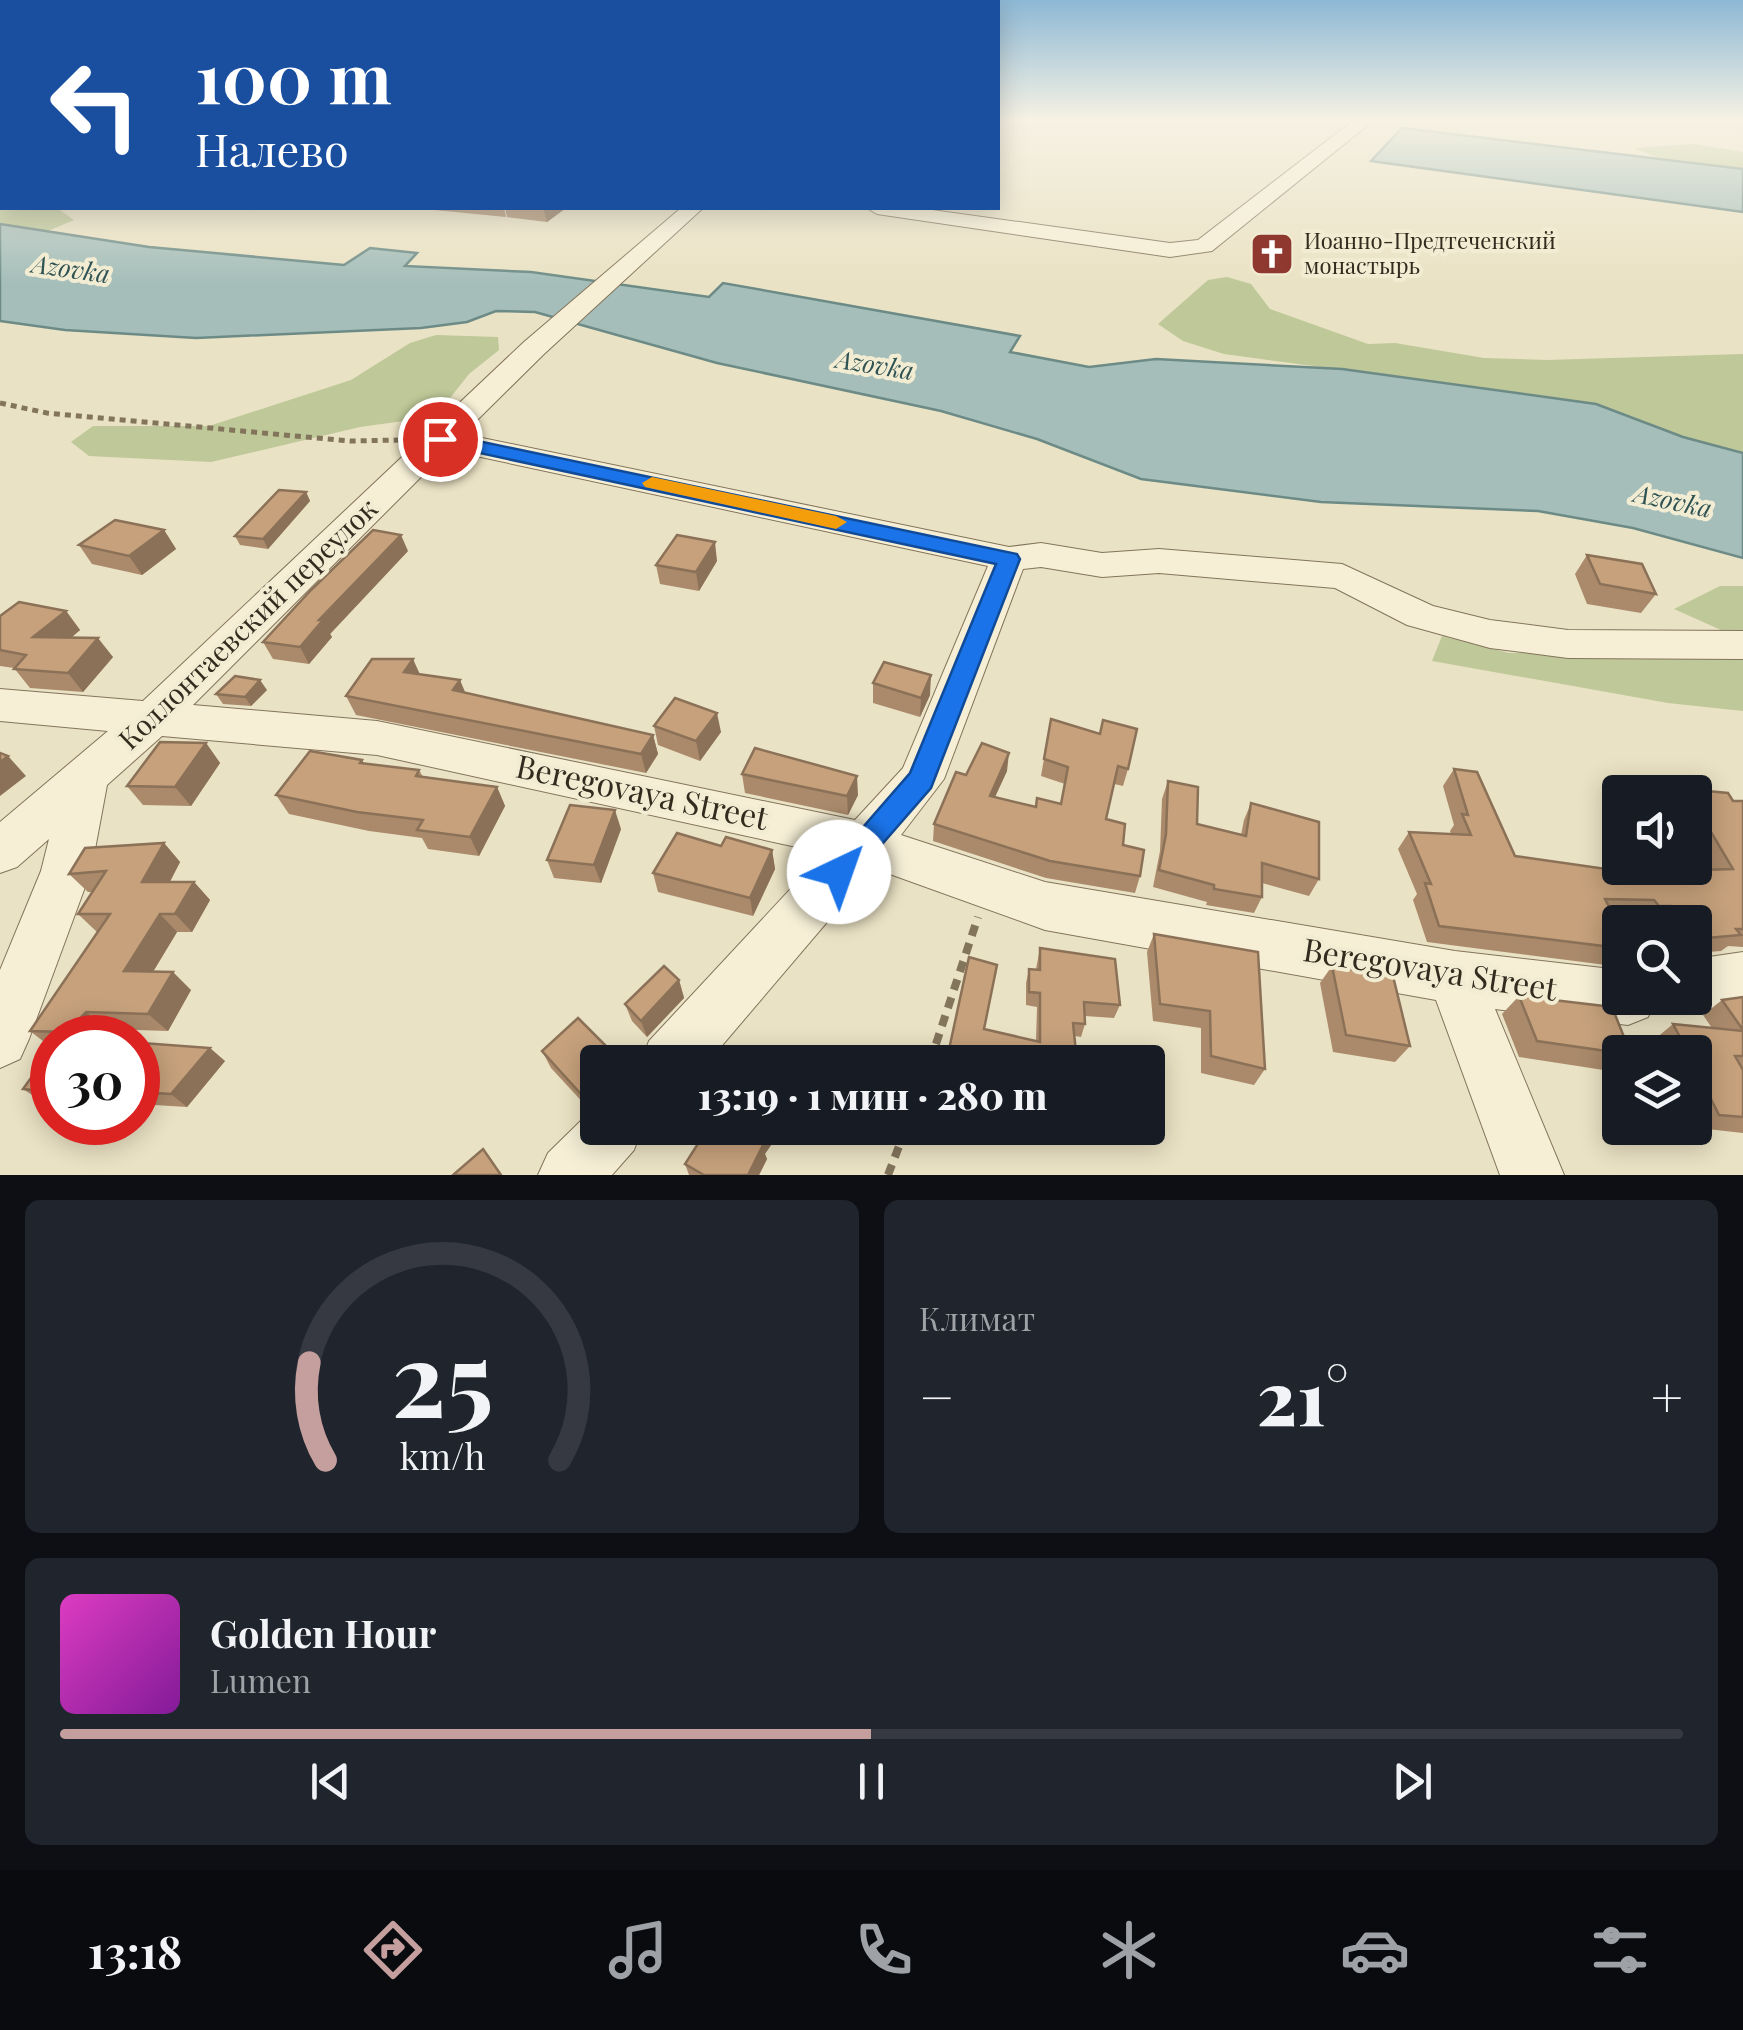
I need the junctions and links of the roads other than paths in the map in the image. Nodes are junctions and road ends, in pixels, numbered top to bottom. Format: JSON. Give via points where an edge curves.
{"nodes":[{"id":1,"x":1294,"y":175,"type":"edge"},
{"id":2,"x":690,"y":210,"type":"edge"},
{"id":3,"x":892,"y":210,"type":"edge"},
{"id":4,"x":440,"y":439,"type":"junction"},
{"id":5,"x":1009,"y":559,"type":"junction"},
{"id":6,"x":1743,"y":646,"type":"edge"},
{"id":7,"x":0,"y":705,"type":"edge"},
{"id":8,"x":152,"y":720,"type":"junction"},
{"id":9,"x":86,"y":777,"type":"junction"},
{"id":10,"x":863,"y":844,"type":"junction"},
{"id":11,"x":0,"y":852,"type":"edge"},
{"id":12,"x":1455,"y":977,"type":"junction"},
{"id":13,"x":1743,"y":978,"type":"edge"},
{"id":14,"x":1712,"y":983,"type":"edge"},
{"id":15,"x":1602,"y":995,"type":"edge"},
{"id":16,"x":0,"y":1039,"type":"edge"},
{"id":17,"x":685,"y":1045,"type":"edge"},
{"id":18,"x":597,"y":1145,"type":"edge"},
{"id":19,"x":570,"y":1175,"type":"edge"},
{"id":20,"x":1532,"y":1175,"type":"edge"}],
"edges":[{"from":1,"to":3,"type":"street","via":[[1204,246],[1170,250]]},
{"from":2,"to":4,"type":"street","name":"Коллонтаевский переулок"},
{"from":4,"to":5,"type":"street"},
{"from":4,"to":8,"type":"street","name":"Коллонтаевский переулок"},
{"from":5,"to":6,"type":"street","via":[[1159,561],[1342,576],[1422,616],[1490,634],[1568,644]]},
{"from":5,"to":10,"type":"street","via":[[922,780]]},
{"from":7,"to":8,"type":"street","name":"Beregovaya Street"},
{"from":8,"to":9,"type":"street","name":"Коллонтаевский переулок"},
{"from":8,"to":10,"type":"street","name":"Beregovaya Street","via":[[378,738]]},
{"from":9,"to":11,"type":"street","name":"Коллонтаевский переулок"},
{"from":9,"to":16,"type":"street","via":[[66,871]]},
{"from":10,"to":12,"type":"street","name":"Beregovaya Street","via":[[1045,906]]},
{"from":10,"to":17,"type":"street"},
{"from":12,"to":15,"type":"street","name":"Beregovaya Street"},
{"from":12,"to":20,"type":"street"},
{"from":13,"to":14,"type":"street"},
{"from":18,"to":19,"type":"street"}]}
